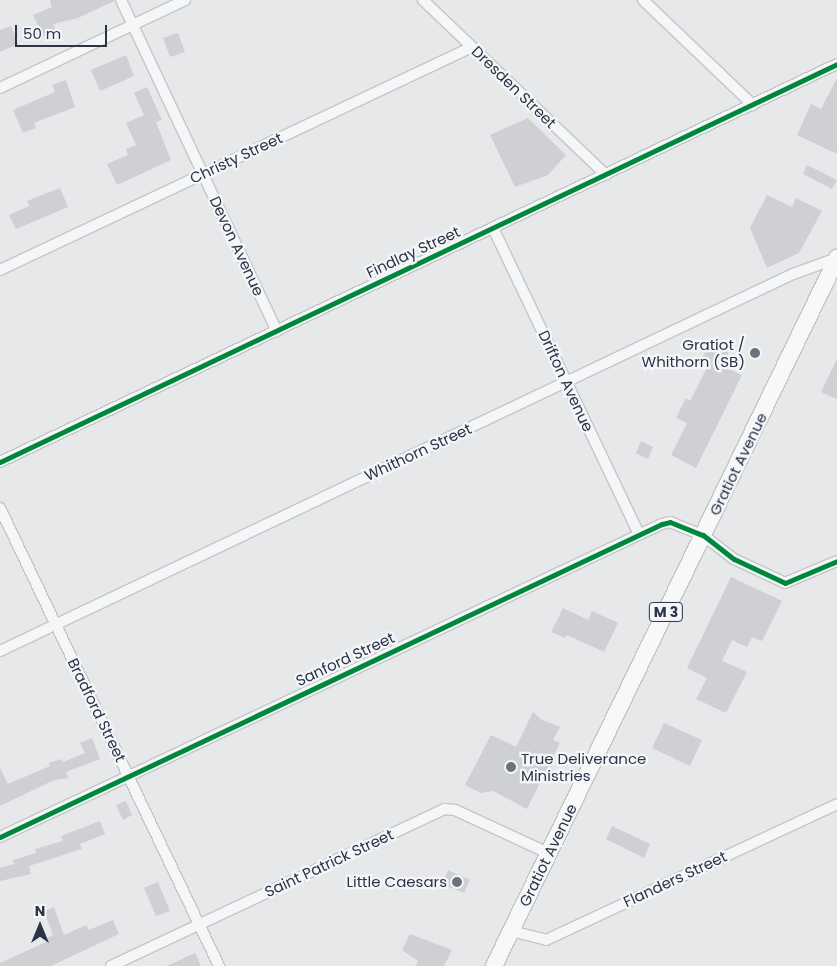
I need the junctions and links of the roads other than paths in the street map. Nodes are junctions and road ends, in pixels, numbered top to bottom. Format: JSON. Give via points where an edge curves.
{"nodes":[{"id":1,"x":121,"y":0,"type":"edge"},
{"id":2,"x":185,"y":0,"type":"edge"},
{"id":3,"x":423,"y":0,"type":"edge"},
{"id":4,"x":643,"y":0,"type":"edge"},
{"id":5,"x":133,"y":25,"type":"junction"},
{"id":6,"x":472,"y":47,"type":"junction"},
{"id":7,"x":837,"y":64,"type":"edge"},
{"id":8,"x":0,"y":88,"type":"edge"},
{"id":9,"x":753,"y":105,"type":"junction"},
{"id":10,"x":203,"y":174,"type":"junction"},
{"id":11,"x":606,"y":175,"type":"junction"},
{"id":12,"x":493,"y":228,"type":"junction"},
{"id":13,"x":837,"y":258,"type":"edge"},
{"id":14,"x":0,"y":270,"type":"edge"},
{"id":15,"x":277,"y":331,"type":"junction"},
{"id":16,"x":567,"y":382,"type":"junction"},
{"id":17,"x":0,"y":462,"type":"edge"},
{"id":18,"x":0,"y":508,"type":"edge"},
{"id":19,"x":639,"y":534,"type":"junction"},
{"id":20,"x":703,"y":535,"type":"junction"},
{"id":21,"x":837,"y":561,"type":"edge"},
{"id":22,"x":56,"y":624,"type":"junction"},
{"id":23,"x":0,"y":650,"type":"edge"},
{"id":24,"x":129,"y":776,"type":"junction"},
{"id":25,"x":837,"y":804,"type":"edge"},
{"id":26,"x":0,"y":837,"type":"edge"},
{"id":27,"x":548,"y":853,"type":"junction"},
{"id":28,"x":199,"y":924,"type":"junction"},
{"id":29,"x":511,"y":931,"type":"junction"},
{"id":30,"x":111,"y":966,"type":"edge"},
{"id":31,"x":218,"y":966,"type":"edge"},
{"id":32,"x":494,"y":966,"type":"edge"}],
"edges":[{"from":1,"to":5,"type":"street","name":"Devon Avenue"},
{"from":2,"to":5,"type":"street"},
{"from":3,"to":6,"type":"street","name":"Dresden Street"},
{"from":4,"to":9,"type":"street"},
{"from":5,"to":8,"type":"street"},
{"from":5,"to":10,"type":"street","name":"Devon Avenue"},
{"from":6,"to":10,"type":"street","name":"Christy Street"},
{"from":6,"to":11,"type":"street","name":"Dresden Street"},
{"from":7,"to":9,"type":"street","name":"Findlay Street"},
{"from":9,"to":11,"type":"street","name":"Findlay Street"},
{"from":10,"to":14,"type":"street","name":"Christy Street"},
{"from":10,"to":15,"type":"street","name":"Devon Avenue"},
{"from":11,"to":12,"type":"street","name":"Findlay Street"},
{"from":12,"to":15,"type":"street","name":"Findlay Street"},
{"from":12,"to":16,"type":"street","name":"Drifton Avenue"},
{"from":13,"to":16,"type":"street","name":"Whithorn Street","via":[[793,274]]},
{"from":13,"to":20,"type":"main road","name":"Gratiot Avenue","number":"M 3"},
{"from":15,"to":17,"type":"street","name":"Findlay Street"},
{"from":16,"to":19,"type":"street","name":"Drifton Avenue"},
{"from":16,"to":22,"type":"street","name":"Whithorn Street"},
{"from":18,"to":22,"type":"street","name":"Bradford Street"},
{"from":19,"to":20,"type":"street","name":"Sanford Street","via":[[670,522]]},
{"from":19,"to":24,"type":"street","name":"Sanford Street"},
{"from":20,"to":21,"type":"street","name":"Sanford Street","via":[[734,559],[785,583]]},
{"from":20,"to":27,"type":"main road","name":"Gratiot Avenue","number":"M 3"},
{"from":22,"to":23,"type":"street","name":"Whithorn Street"},
{"from":22,"to":24,"type":"street","name":"Bradford Street"},
{"from":24,"to":26,"type":"street","name":"Sanford Street"},
{"from":24,"to":28,"type":"street","name":"Bradford Street"},
{"from":25,"to":29,"type":"street","name":"Flanders Street","via":[[546,940]]},
{"from":27,"to":28,"type":"street","name":"Saint Patrick Street","via":[[455,810],[444,809]]},
{"from":27,"to":29,"type":"main road","name":"Gratiot Avenue","number":"M 3"},
{"from":28,"to":30,"type":"street","name":"Saint Patrick Street"},
{"from":28,"to":31,"type":"street","name":"Bradford Street"},
{"from":29,"to":32,"type":"main road","name":"Gratiot Avenue","number":"M 3"}]}
